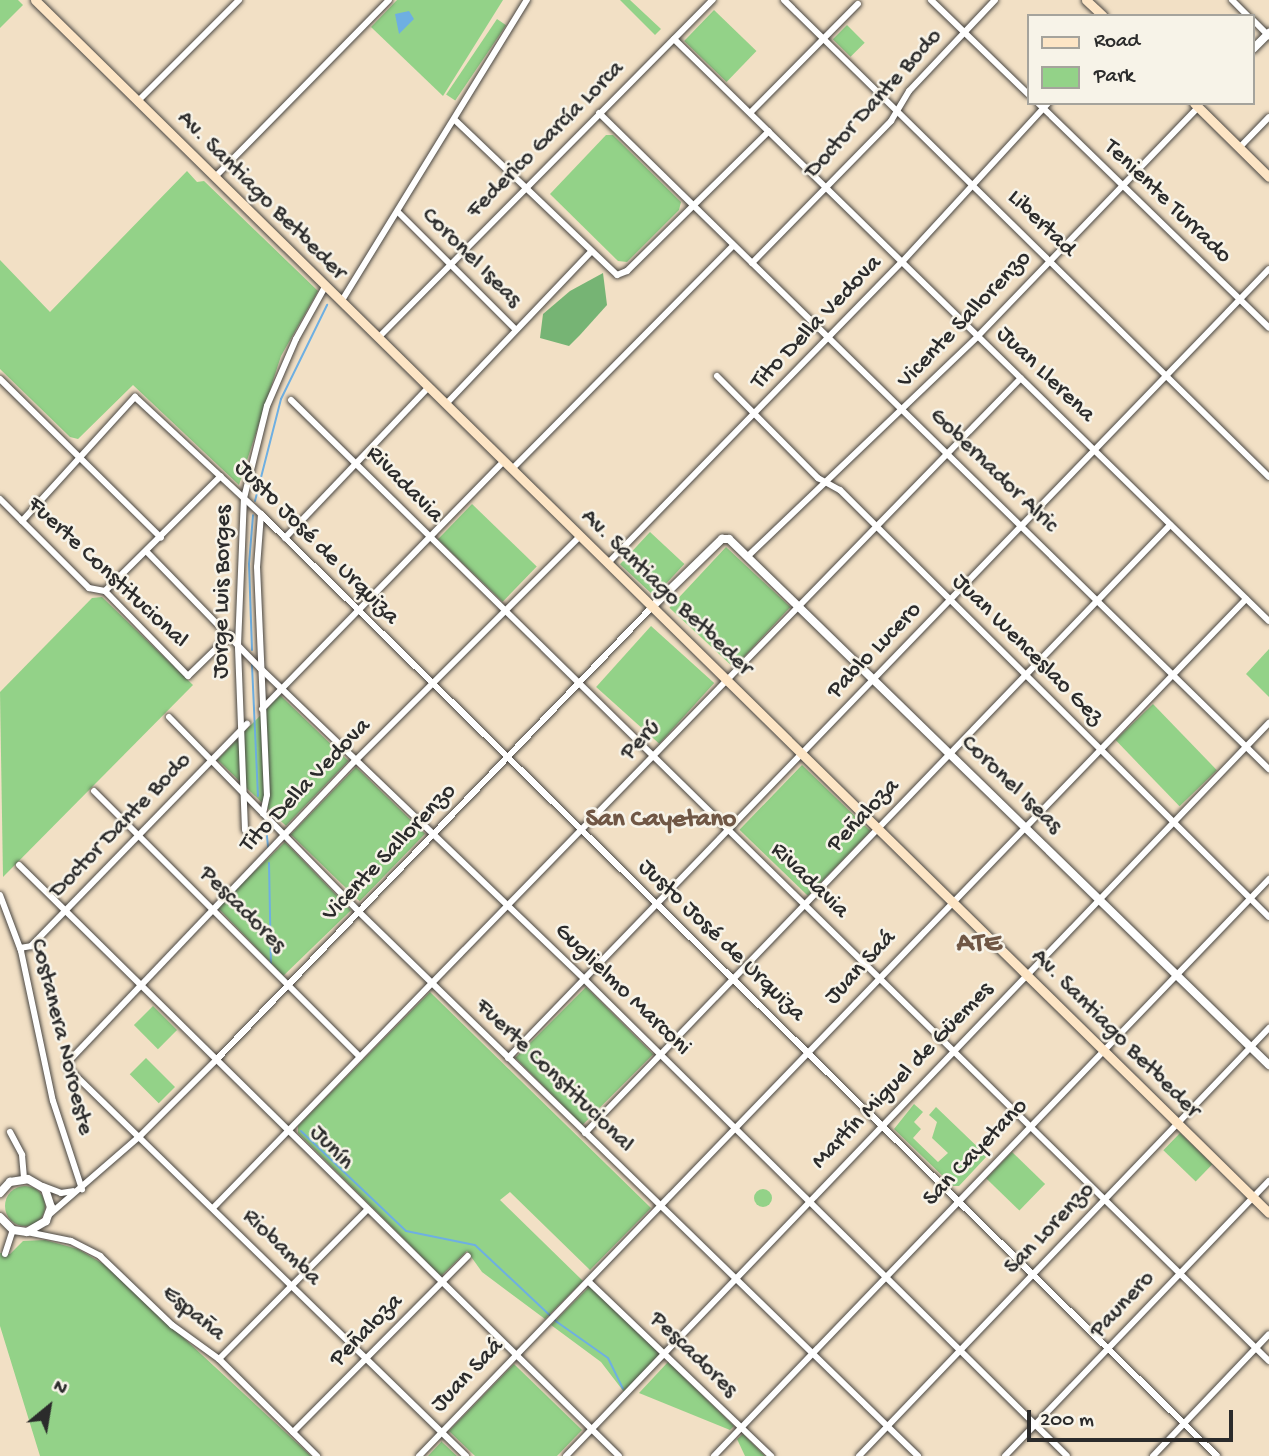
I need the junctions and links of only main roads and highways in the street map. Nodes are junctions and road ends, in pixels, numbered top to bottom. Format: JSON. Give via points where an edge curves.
{"nodes":[{"id":1,"x":35,"y":0,"type":"edge"},
{"id":2,"x":1086,"y":0,"type":"edge"},
{"id":3,"x":1101,"y":14,"type":"edge"},
{"id":4,"x":1199,"y":105,"type":"edge"},
{"id":5,"x":1269,"y":177,"type":"edge"},
{"id":6,"x":1269,"y":1213,"type":"edge"}],
"edges":[{"from":1,"to":6,"type":"main road","name":"Av. Santiago Betbeder"},
{"from":2,"to":3,"type":"main road"},
{"from":4,"to":5,"type":"main road"}]}
